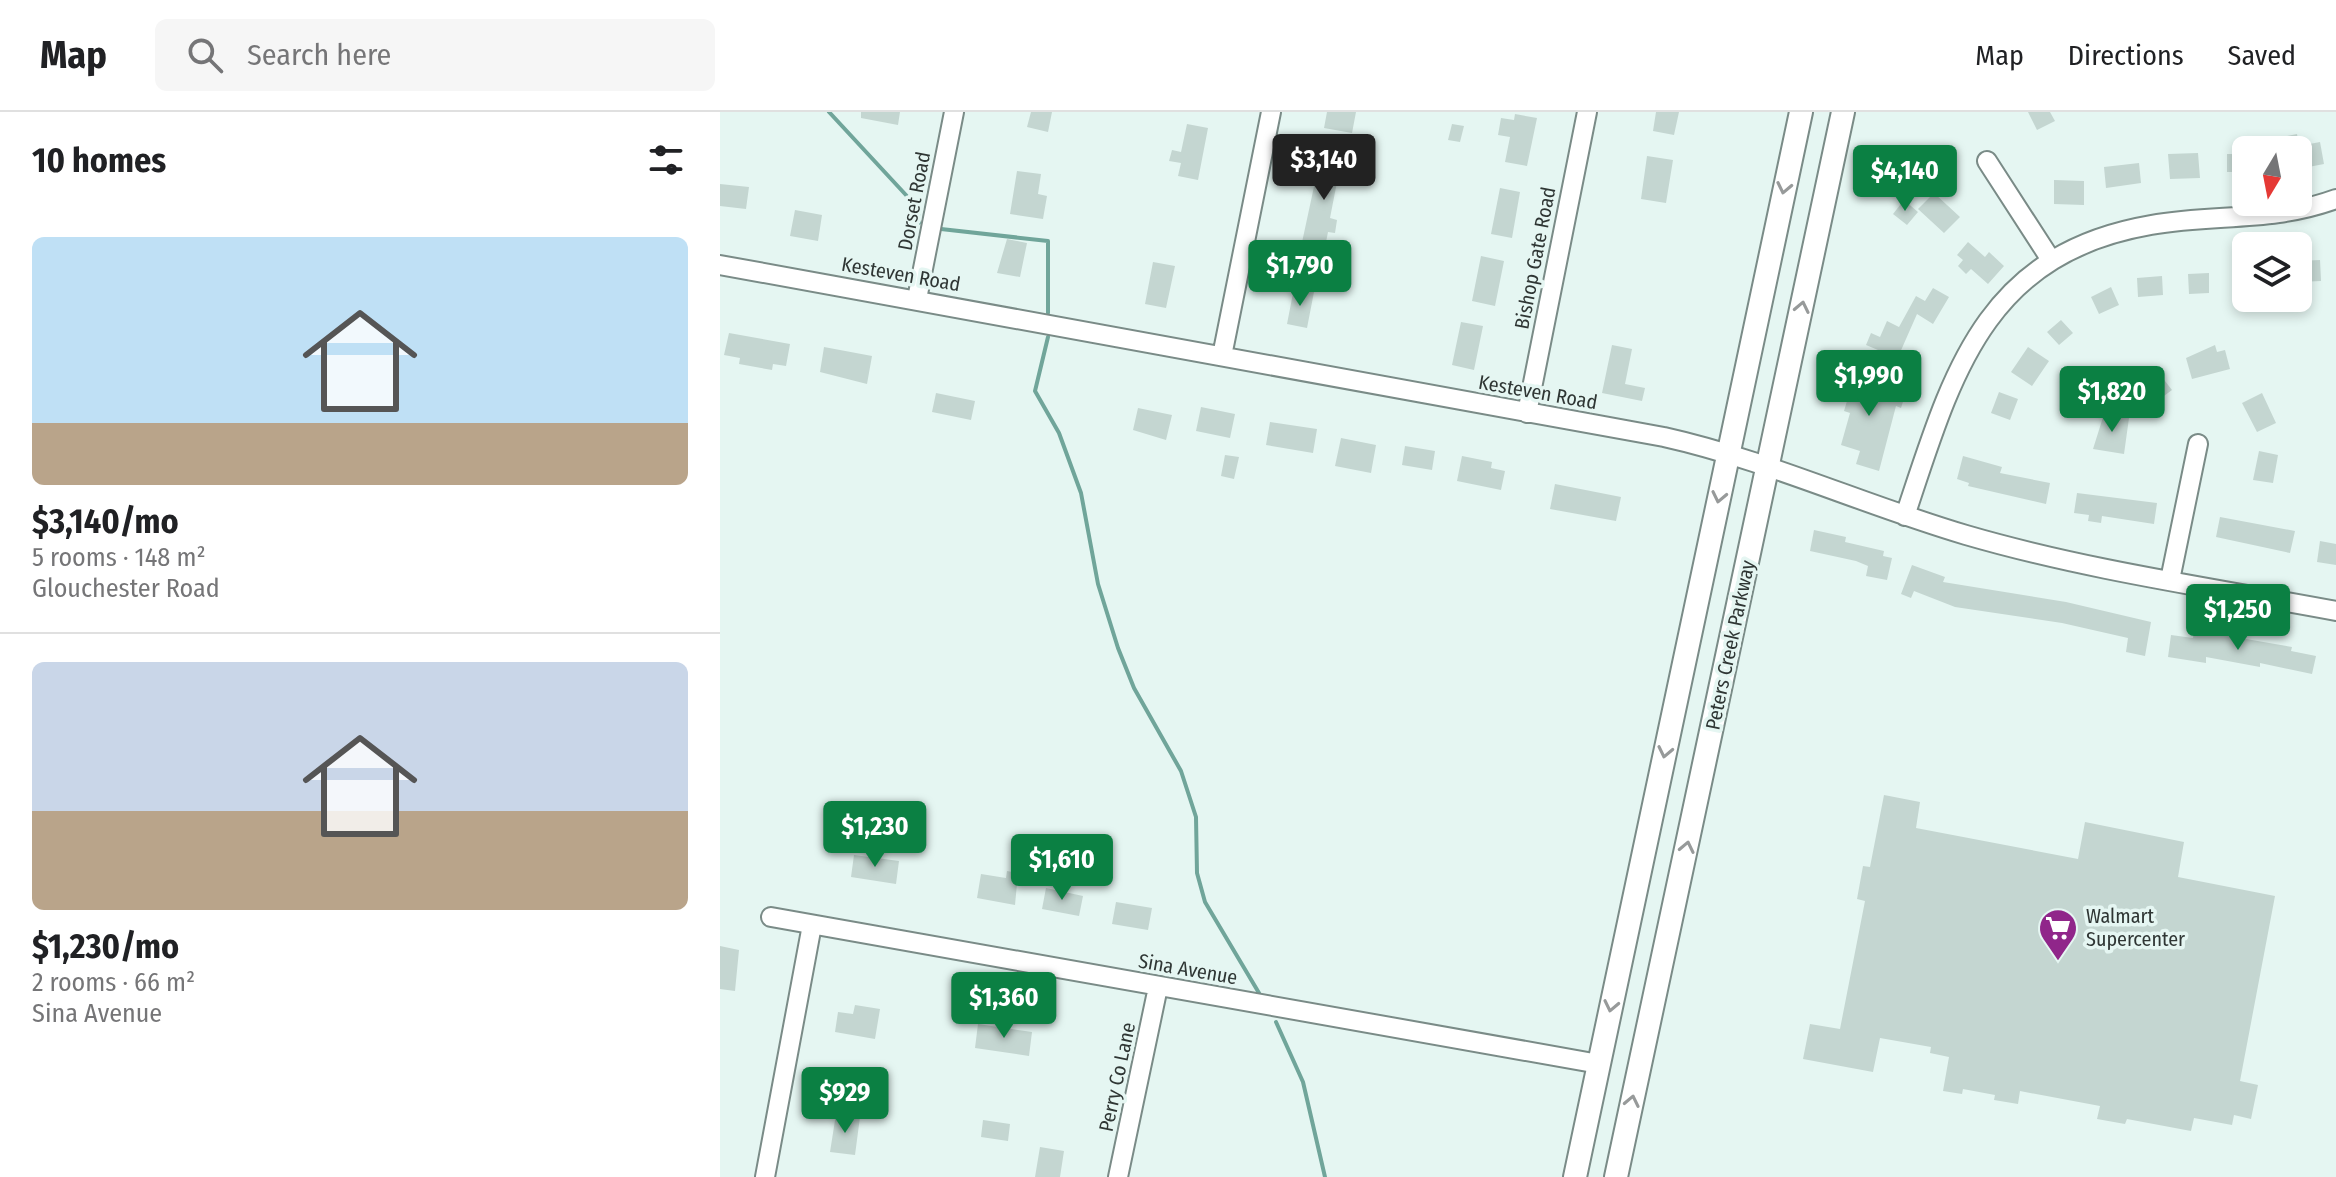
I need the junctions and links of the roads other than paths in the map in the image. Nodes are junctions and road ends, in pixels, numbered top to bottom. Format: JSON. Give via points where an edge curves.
{"nodes":[{"id":1,"x":954,"y":112,"type":"edge"},
{"id":2,"x":1271,"y":112,"type":"edge"},
{"id":3,"x":1587,"y":112,"type":"edge"},
{"id":4,"x":1801,"y":112,"type":"edge"},
{"id":5,"x":1843,"y":112,"type":"edge"},
{"id":6,"x":1987,"y":161,"type":"dead end"},
{"id":7,"x":2336,"y":199,"type":"edge"},
{"id":8,"x":2051,"y":260,"type":"junction"},
{"id":9,"x":720,"y":265,"type":"edge"},
{"id":10,"x":917,"y":299,"type":"junction"},
{"id":11,"x":1222,"y":356,"type":"junction"},
{"id":12,"x":1527,"y":413,"type":"junction"},
{"id":13,"x":2198,"y":444,"type":"dead end"},
{"id":14,"x":1728,"y":453,"type":"junction"},
{"id":15,"x":1768,"y":466,"type":"junction"},
{"id":16,"x":1905,"y":516,"type":"junction"},
{"id":17,"x":2170,"y":580,"type":"junction"},
{"id":18,"x":2336,"y":611,"type":"edge"},
{"id":19,"x":771,"y":917,"type":"dead end"},
{"id":20,"x":812,"y":925,"type":"junction"},
{"id":21,"x":1158,"y":987,"type":"junction"},
{"id":22,"x":1599,"y":1064,"type":"junction"},
{"id":23,"x":765,"y":1177,"type":"edge"},
{"id":24,"x":1118,"y":1177,"type":"edge"},
{"id":25,"x":1575,"y":1177,"type":"edge"},
{"id":26,"x":1616,"y":1177,"type":"edge"}],
"edges":[{"from":1,"to":10,"type":"street","name":"Dorset Road"},
{"from":2,"to":11,"type":"street"},
{"from":3,"to":12,"type":"street","name":"Bishop Gate Road"},
{"from":4,"to":14,"type":"main road","name":"Peters Creek Parkway","one_way":true},
{"from":15,"to":5,"type":"main road","name":"Peters Creek Parkway","one_way":true},
{"from":6,"to":8,"type":"street"},
{"from":7,"to":8,"type":"street","via":[[2300,212],[2150,225],[2104,236]]},
{"from":8,"to":16,"type":"street","via":[[1975,336],[1938,416]]},
{"from":9,"to":10,"type":"street","name":"Kesteven Road"},
{"from":10,"to":11,"type":"street","name":"Kesteven Road"},
{"from":11,"to":12,"type":"street","name":"Kesteven Road"},
{"from":12,"to":14,"type":"street","name":"Kesteven Road"},
{"from":13,"to":17,"type":"street"},
{"from":14,"to":15,"type":"street","name":"Kesteven Road"},
{"from":14,"to":22,"type":"main road","name":"Peters Creek Parkway","one_way":true},
{"from":15,"to":16,"type":"street","name":"Kesteven Road"},
{"from":26,"to":15,"type":"main road","name":"Peters Creek Parkway","one_way":true},
{"from":16,"to":17,"type":"street","name":"Kesteven Road","via":[[2043,555]]},
{"from":17,"to":18,"type":"street","name":"Kesteven Road"},
{"from":19,"to":20,"type":"street","name":"Sina Avenue"},
{"from":20,"to":21,"type":"street","name":"Sina Avenue"},
{"from":20,"to":23,"type":"street"},
{"from":21,"to":22,"type":"street","name":"Sina Avenue"},
{"from":21,"to":24,"type":"street","name":"Perry Co Lane"},
{"from":22,"to":25,"type":"main road","name":"Peters Creek Parkway"}]}
